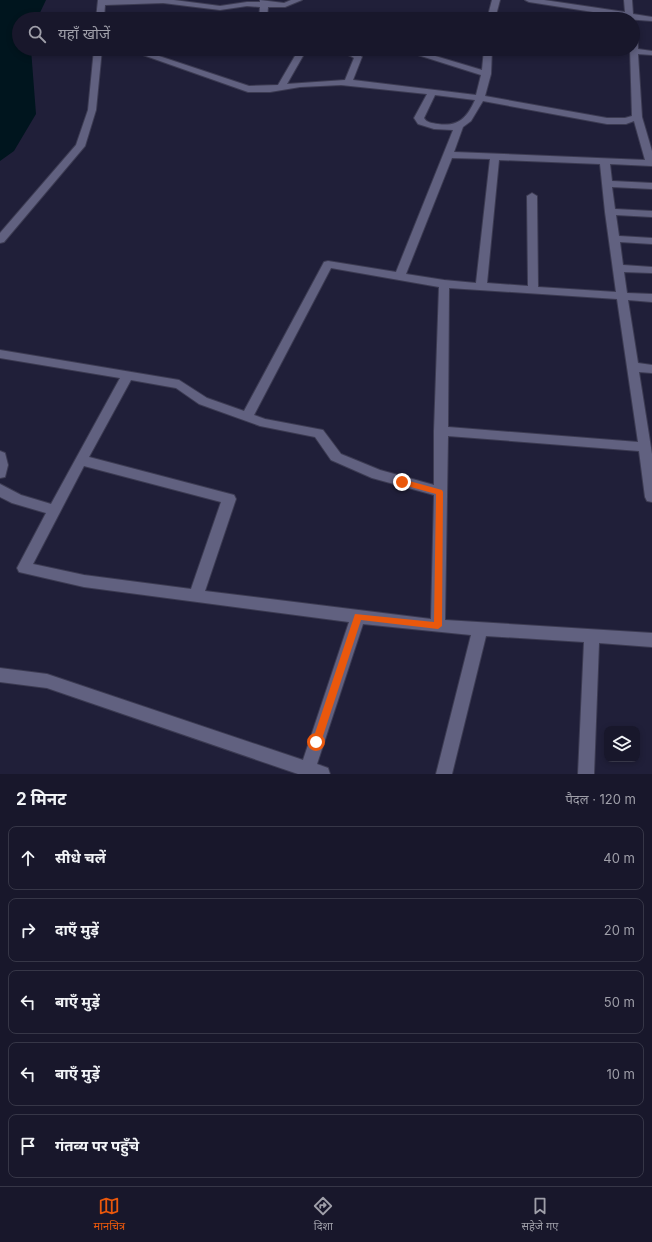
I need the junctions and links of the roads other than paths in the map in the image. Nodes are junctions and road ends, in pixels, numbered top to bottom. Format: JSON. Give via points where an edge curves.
{"nodes":[{"id":1,"x":298,"y":0,"type":"edge"},
{"id":2,"x":496,"y":0,"type":"edge"},
{"id":3,"x":529,"y":0,"type":"edge"},
{"id":4,"x":628,"y":0,"type":"edge"},
{"id":5,"x":102,"y":2,"type":"edge"},
{"id":6,"x":264,"y":2,"type":"edge"},
{"id":7,"x":101,"y":12,"type":"edge"},
{"id":8,"x":263,"y":12,"type":"edge"},
{"id":9,"x":493,"y":12,"type":"edge"},
{"id":10,"x":600,"y":12,"type":"edge"},
{"id":11,"x":629,"y":12,"type":"edge"},
{"id":12,"x":640,"y":18,"type":"edge"},
{"id":13,"x":652,"y":19,"type":"edge"},
{"id":14,"x":640,"y":52,"type":"edge"},
{"id":15,"x":652,"y":53,"type":"edge"},
{"id":16,"x":97,"y":56,"type":"edge"},
{"id":17,"x":151,"y":56,"type":"edge"},
{"id":18,"x":299,"y":56,"type":"edge"},
{"id":19,"x":356,"y":56,"type":"edge"},
{"id":20,"x":427,"y":56,"type":"edge"},
{"id":21,"x":488,"y":56,"type":"edge"},
{"id":22,"x":635,"y":56,"type":"edge"},
{"id":23,"x":487,"y":74,"type":"junction"},
{"id":24,"x":348,"y":83,"type":"junction"},
{"id":25,"x":281,"y":87,"type":"junction"},
{"id":26,"x":432,"y":92,"type":"junction"},
{"id":27,"x":480,"y":98,"type":"junction"},
{"id":28,"x":638,"y":119,"type":"junction"},
{"id":29,"x":457,"y":135,"type":"junction"},
{"id":30,"x":648,"y":138,"type":"edge"},
{"id":31,"x":448,"y":155,"type":"junction"},
{"id":32,"x":495,"y":157,"type":"junction"},
{"id":33,"x":605,"y":161,"type":"junction"},
{"id":34,"x":652,"y":163,"type":"edge"},
{"id":35,"x":607,"y":184,"type":"junction"},
{"id":36,"x":652,"y":186,"type":"edge"},
{"id":37,"x":532,"y":196,"type":"dead end"},
{"id":38,"x":610,"y":212,"type":"junction"},
{"id":39,"x":652,"y":214,"type":"edge"},
{"id":40,"x":615,"y":239,"type":"junction"},
{"id":41,"x":0,"y":240,"type":"edge"},
{"id":42,"x":652,"y":241,"type":"edge"},
{"id":43,"x":619,"y":268,"type":"junction"},
{"id":44,"x":652,"y":270,"type":"edge"},
{"id":45,"x":399,"y":277,"type":"junction"},
{"id":46,"x":444,"y":284,"type":"junction"},
{"id":47,"x":481,"y":287,"type":"junction"},
{"id":48,"x":533,"y":290,"type":"junction"},
{"id":49,"x":623,"y":296,"type":"junction"},
{"id":50,"x":652,"y":298,"type":"edge"},
{"id":51,"x":0,"y":354,"type":"edge"},
{"id":52,"x":634,"y":367,"type":"junction"},
{"id":53,"x":652,"y":368,"type":"edge"},
{"id":54,"x":127,"y":376,"type":"junction"},
{"id":55,"x":247,"y":417,"type":"junction"},
{"id":56,"x":440,"y":431,"type":"junction"},
{"id":57,"x":644,"y":447,"type":"junction"},
{"id":58,"x":0,"y":456,"type":"edge"},
{"id":59,"x":81,"y":460,"type":"junction"},
{"id":60,"x":0,"y":473,"type":"edge"},
{"id":61,"x":0,"y":489,"type":"edge"},
{"id":62,"x":440,"y":492,"type":"junction"},
{"id":63,"x":652,"y":497,"type":"edge"},
{"id":64,"x":54,"y":510,"type":"junction"},
{"id":65,"x":196,"y":596,"type":"junction"},
{"id":66,"x":358,"y":617,"type":"junction"},
{"id":67,"x":438,"y":626,"type":"junction"},
{"id":68,"x":480,"y":628,"type":"junction"},
{"id":69,"x":592,"y":637,"type":"junction"},
{"id":70,"x":652,"y":640,"type":"edge"},
{"id":71,"x":0,"y":675,"type":"edge"},
{"id":72,"x":312,"y":773,"type":"edge"},
{"id":73,"x":444,"y":774,"type":"edge"},
{"id":74,"x":586,"y":774,"type":"edge"}],
"edges":[{"from":1,"to":6,"type":"street","via":[[285,5]]},
{"from":2,"to":9,"type":"street"},
{"from":3,"to":10,"type":"street"},
{"from":4,"to":11,"type":"street"},
{"from":5,"to":6,"type":"street","via":[[163,1],[212,8]]},
{"from":5,"to":7,"type":"street"},
{"from":6,"to":8,"type":"street"},
{"from":12,"to":13,"type":"street"},
{"from":14,"to":15,"type":"street"},
{"from":16,"to":41,"type":"street","via":[[92,110],[80,146]]},
{"from":17,"to":25,"type":"street","via":[[252,89]]},
{"from":18,"to":25,"type":"street"},
{"from":19,"to":24,"type":"street"},
{"from":20,"to":23,"type":"street"},
{"from":21,"to":23,"type":"street"},
{"from":22,"to":28,"type":"street"},
{"from":23,"to":27,"type":"street"},
{"from":24,"to":25,"type":"street"},
{"from":24,"to":26,"type":"street"},
{"from":26,"to":27,"type":"street"},
{"from":26,"to":29,"type":"street","via":[[419,118],[421,122],[442,127]]},
{"from":27,"to":28,"type":"street","via":[[607,121]]},
{"from":27,"to":29,"type":"street"},
{"from":28,"to":30,"type":"street"},
{"from":29,"to":31,"type":"street"},
{"from":30,"to":34,"type":"street"},
{"from":31,"to":32,"type":"street"},
{"from":31,"to":45,"type":"street"},
{"from":32,"to":33,"type":"street"},
{"from":32,"to":47,"type":"street"},
{"from":33,"to":34,"type":"street"},
{"from":33,"to":35,"type":"street"},
{"from":35,"to":36,"type":"street"},
{"from":35,"to":38,"type":"street"},
{"from":37,"to":48,"type":"street"},
{"from":38,"to":39,"type":"street"},
{"from":38,"to":40,"type":"street"},
{"from":40,"to":42,"type":"street"},
{"from":40,"to":43,"type":"street"},
{"from":43,"to":44,"type":"street"},
{"from":43,"to":49,"type":"street"},
{"from":45,"to":46,"type":"street"},
{"from":45,"to":55,"type":"street","via":[[328,264]]},
{"from":46,"to":47,"type":"street"},
{"from":46,"to":56,"type":"street"},
{"from":47,"to":48,"type":"street"},
{"from":48,"to":49,"type":"street"},
{"from":49,"to":50,"type":"street"},
{"from":49,"to":52,"type":"street"},
{"from":51,"to":54,"type":"street"},
{"from":52,"to":53,"type":"street"},
{"from":52,"to":57,"type":"street"},
{"from":54,"to":55,"type":"street","via":[[179,384],[203,401]]},
{"from":54,"to":59,"type":"street"},
{"from":55,"to":62,"type":"street","via":[[264,423],[319,433],[336,457],[377,474]]},
{"from":56,"to":57,"type":"street"},
{"from":56,"to":62,"type":"street"},
{"from":57,"to":63,"type":"street"},
{"from":58,"to":60,"type":"street"},
{"from":59,"to":64,"type":"street"},
{"from":59,"to":65,"type":"street","via":[[229,499]]},
{"from":61,"to":64,"type":"street","via":[[10,497]]},
{"from":62,"to":67,"type":"street"},
{"from":64,"to":65,"type":"street","via":[[24,568],[84,581]]},
{"from":65,"to":66,"type":"street"},
{"from":66,"to":67,"type":"street"},
{"from":66,"to":72,"type":"street"},
{"from":67,"to":68,"type":"street"},
{"from":68,"to":69,"type":"street"},
{"from":68,"to":73,"type":"street"},
{"from":69,"to":70,"type":"street"},
{"from":69,"to":74,"type":"street"},
{"from":71,"to":72,"type":"street","via":[[47,681]]}]}
